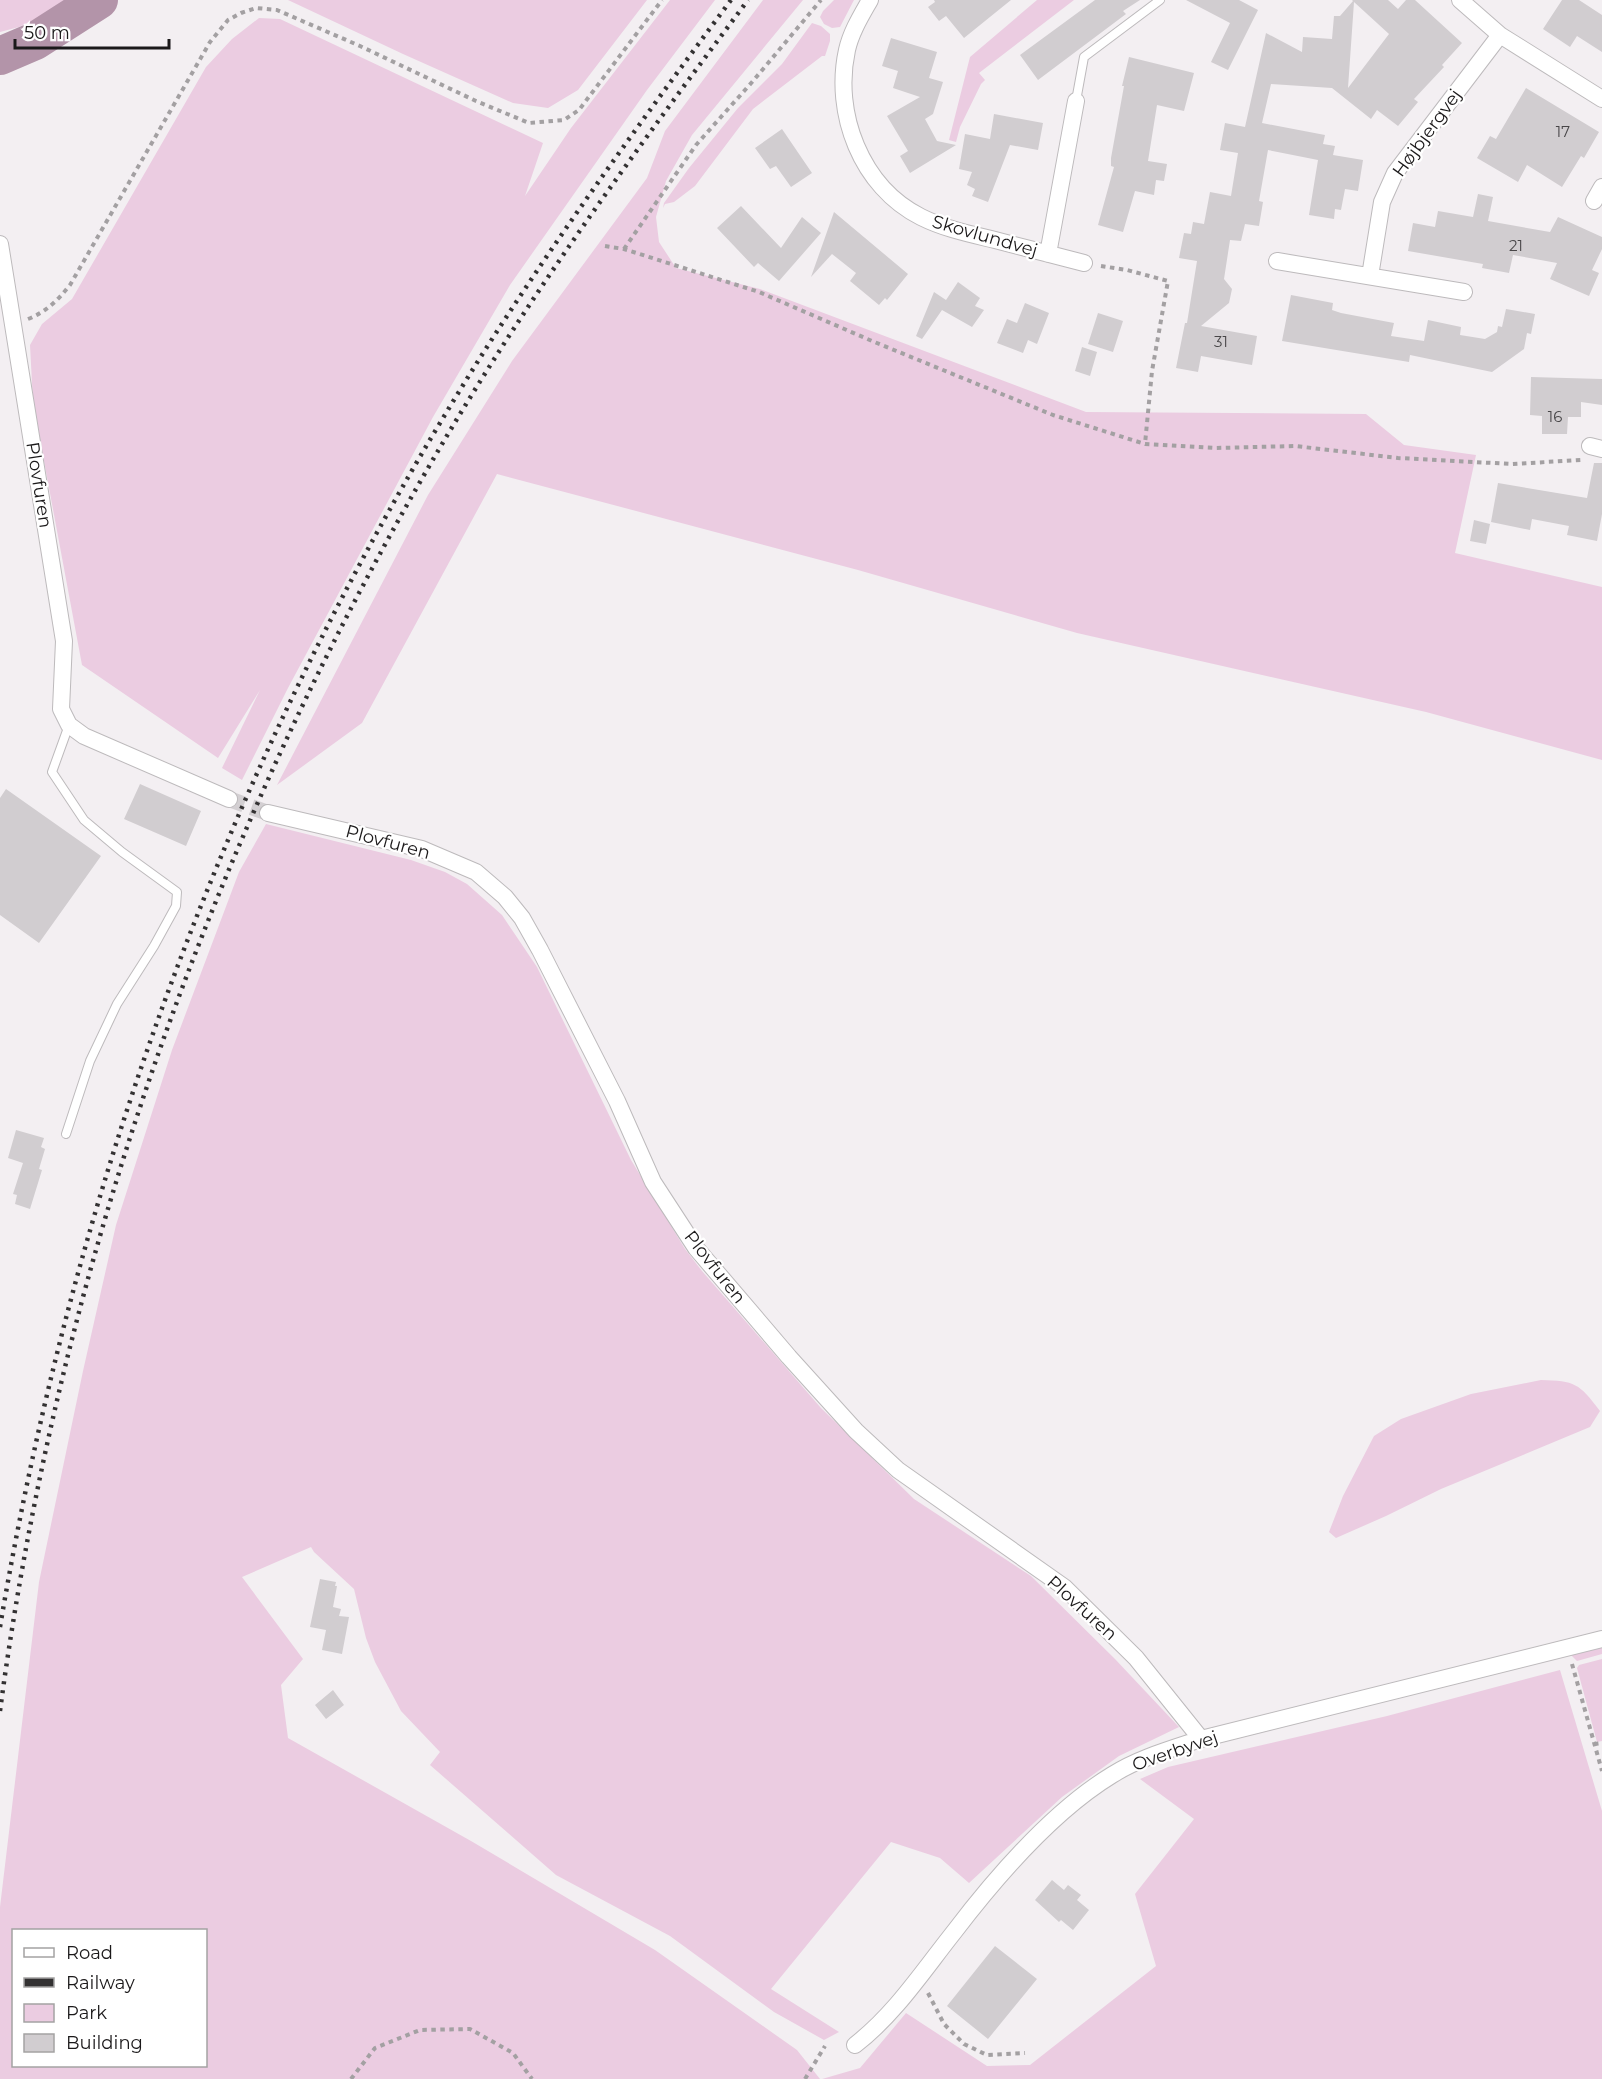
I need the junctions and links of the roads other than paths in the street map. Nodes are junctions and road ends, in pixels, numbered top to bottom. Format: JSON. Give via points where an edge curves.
{"nodes":[{"id":1,"x":870,"y":0,"type":"edge"},
{"id":2,"x":1160,"y":0,"type":"edge"},
{"id":3,"x":1460,"y":0,"type":"edge"},
{"id":4,"x":1500,"y":35,"type":"junction"},
{"id":5,"x":1602,"y":99,"type":"edge"},
{"id":6,"x":1076,"y":101,"type":"joint"},
{"id":7,"x":0,"y":244,"type":"edge"},
{"id":8,"x":1048,"y":254,"type":"junction"},
{"id":9,"x":1277,"y":261,"type":"dead end"},
{"id":10,"x":1084,"y":263,"type":"dead end"},
{"id":11,"x":1370,"y":276,"type":"junction"},
{"id":12,"x":1464,"y":292,"type":"dead end"},
{"id":13,"x":69,"y":724,"type":"junction"},
{"id":14,"x":229,"y":799,"type":"tunnel mouth"},
{"id":15,"x":268,"y":813,"type":"tunnel mouth"},
{"id":16,"x":66,"y":1134,"type":"dead end"},
{"id":17,"x":1602,"y":1639,"type":"edge"},
{"id":18,"x":1201,"y":1739,"type":"junction"},
{"id":19,"x":855,"y":2045,"type":"dead end"}],
"edges":[{"from":1,"to":8,"type":"street","name":"Skovlundvej","via":[[848,48],[843,85],[850,131],[876,180],[896,200],[944,228]]},
{"from":2,"to":6,"type":"lane","name":"Skovlundvej","via":[[1084,57]]},
{"from":3,"to":4,"type":"street"},
{"from":4,"to":5,"type":"street"},
{"from":4,"to":11,"type":"street","name":"Højbjergvej","via":[[1395,173],[1382,202]]},
{"from":6,"to":8,"type":"street","name":"Skovlundvej"},
{"from":7,"to":13,"type":"street","name":"Plovfuren","via":[[64,641],[61,709]]},
{"from":8,"to":10,"type":"street","name":"Skovlundvej"},
{"from":9,"to":11,"type":"street"},
{"from":11,"to":12,"type":"street"},
{"from":13,"to":14,"type":"street","via":[[84,736]]},
{"from":13,"to":16,"type":"lane","via":[[52,772],[84,820],[177,892],[176,906],[117,1004],[90,1061]]},
{"from":15,"to":18,"type":"street","name":"Plovfuren","via":[[422,849],[476,872],[505,897],[540,950],[617,1101],[653,1182],[696,1248],[856,1431],[898,1470],[1064,1587],[1136,1658]]},
{"from":17,"to":18,"type":"street","name":"Overbyvej"},
{"from":18,"to":19,"type":"street","name":"Overbyvej","via":[[1141,1760],[1081,1796],[1002,1874],[898,2004]]}]}
